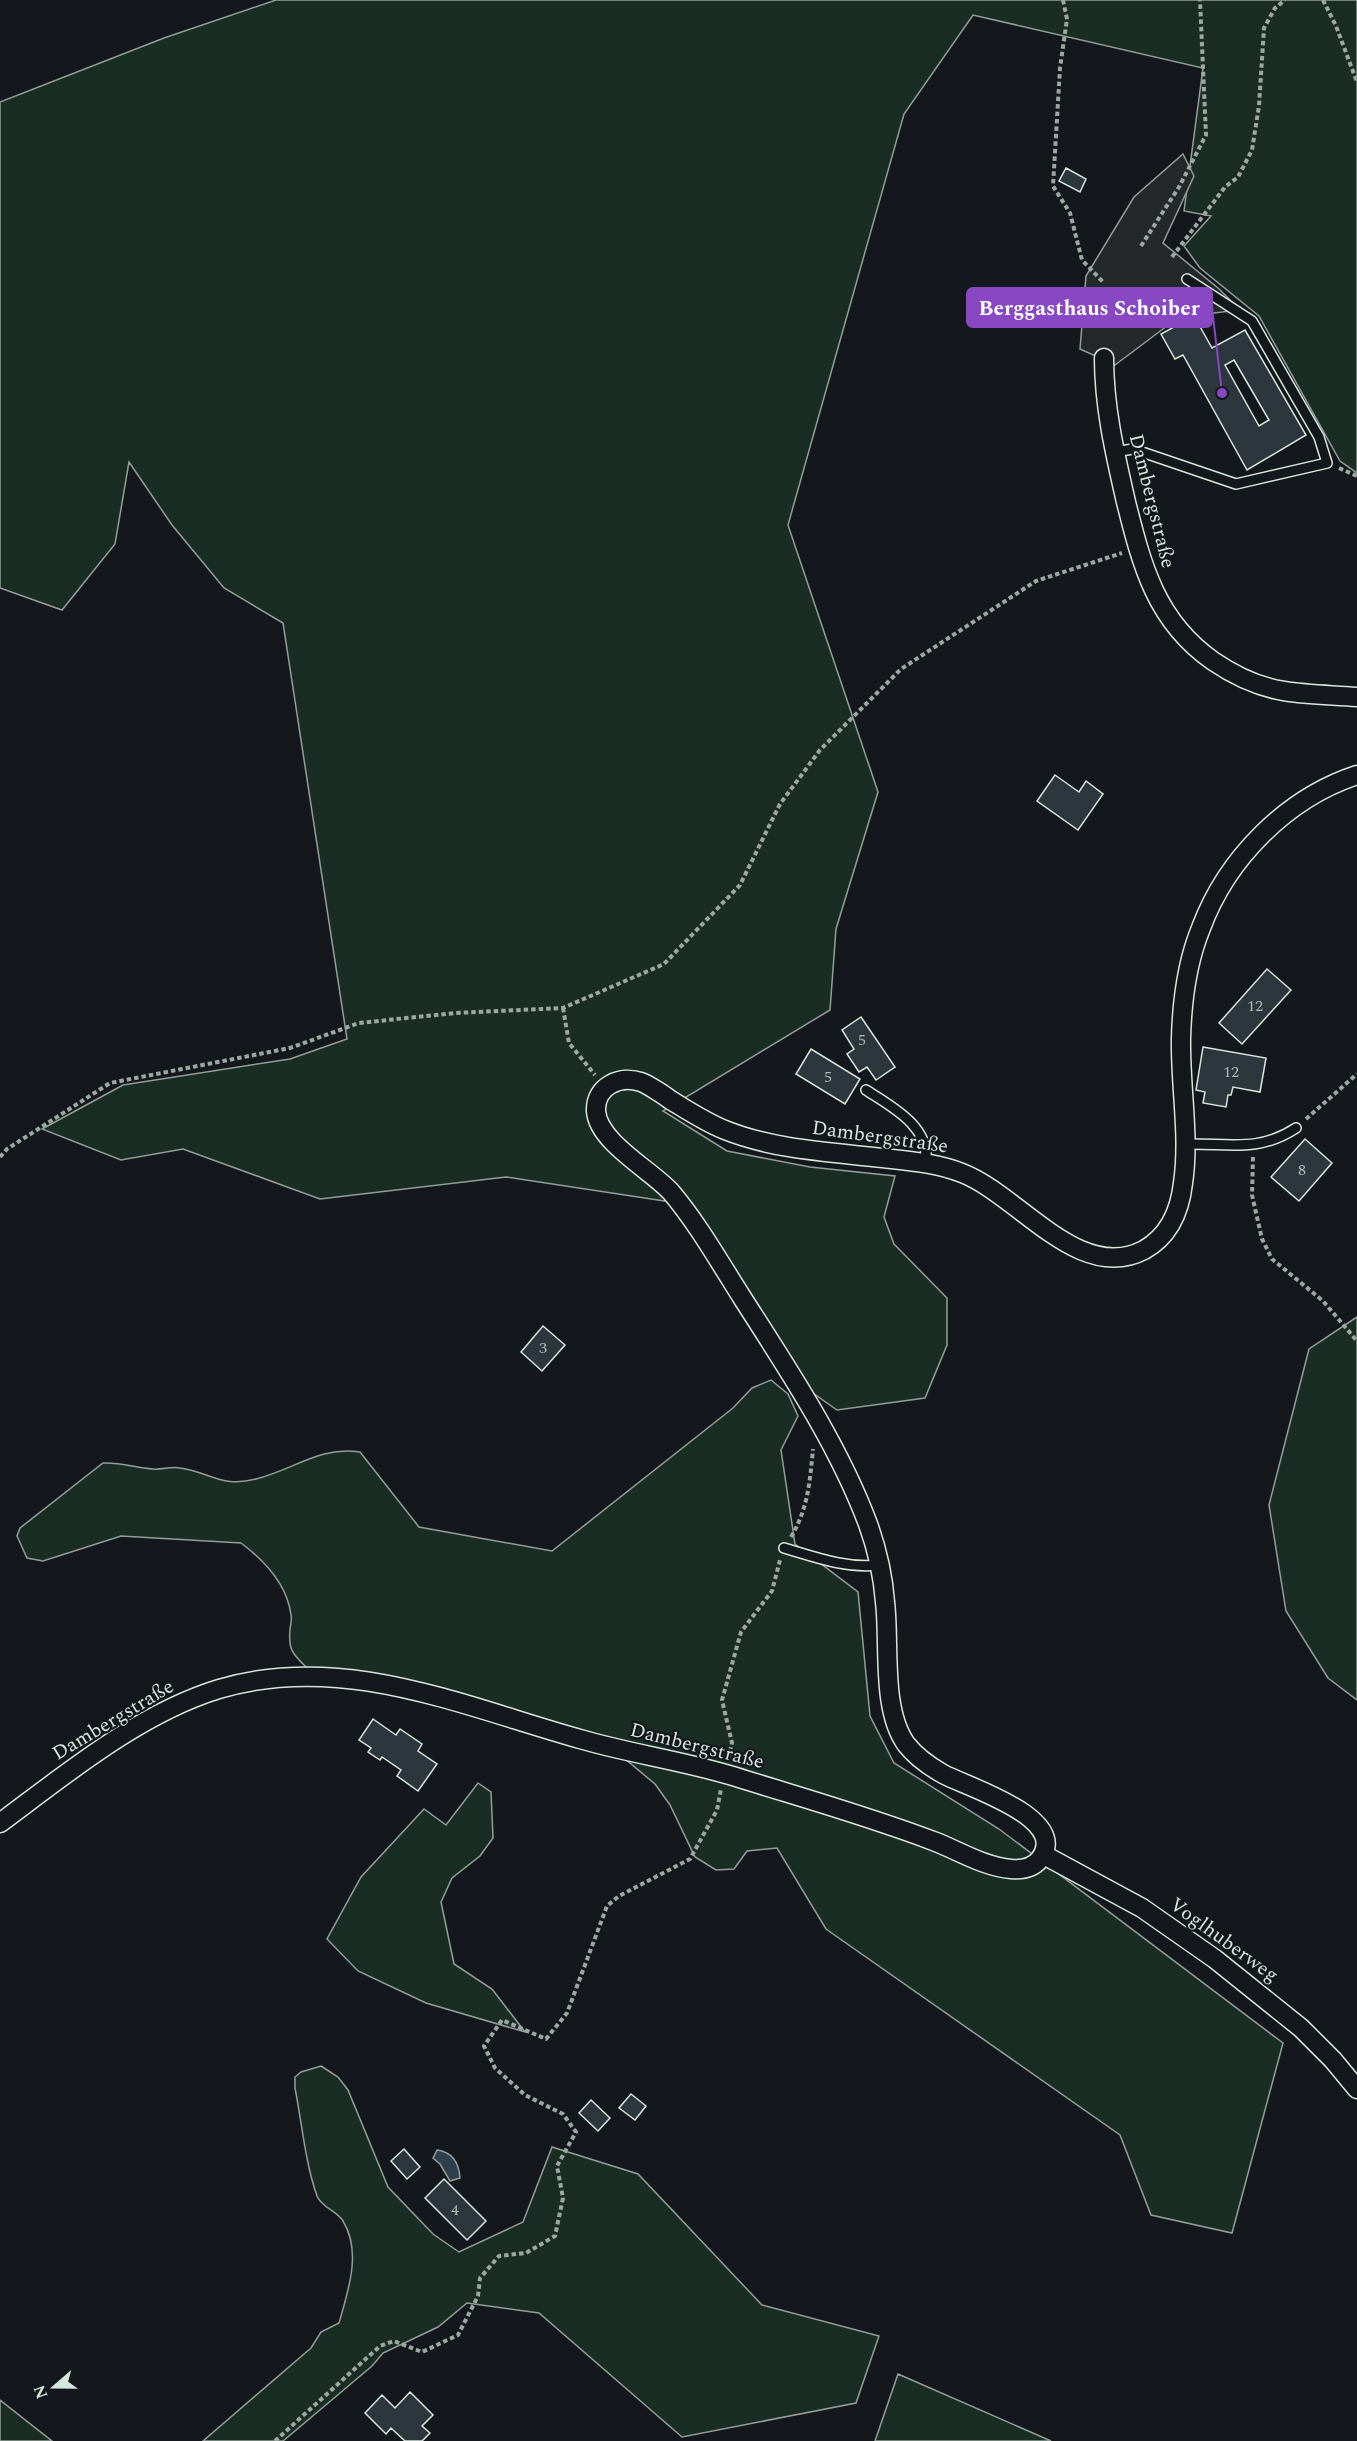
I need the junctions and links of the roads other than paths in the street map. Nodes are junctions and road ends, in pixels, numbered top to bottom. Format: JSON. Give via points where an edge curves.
{"nodes":[{"id":1,"x":1187,"y":279,"type":"dead end"},
{"id":2,"x":1104,"y":358,"type":"dead end"},
{"id":3,"x":1114,"y":452,"type":"junction"},
{"id":4,"x":1357,"y":697,"type":"edge"},
{"id":5,"x":1357,"y":775,"type":"edge"},
{"id":6,"x":866,"y":1090,"type":"dead end"},
{"id":7,"x":1296,"y":1128,"type":"road end"},
{"id":8,"x":1185,"y":1144,"type":"junction"},
{"id":9,"x":926,"y":1163,"type":"junction"},
{"id":10,"x":784,"y":1548,"type":"road end"},
{"id":11,"x":879,"y":1565,"type":"junction"},
{"id":12,"x":0,"y":1823,"type":"edge"},
{"id":13,"x":1044,"y":1855,"type":"junction"},
{"id":14,"x":1357,"y":2089,"type":"edge"}],
"edges":[{"from":1,"to":3,"type":"lane","via":[[1252,321],[1319,437],[1327,463],[1236,484],[1133,449]]},
{"from":2,"to":3,"type":"street","name":"Dambergstraße"},
{"from":3,"to":4,"type":"street","name":"Dambergstraße","via":[[1148,580],[1178,631],[1227,671],[1255,684],[1285,691]]},
{"from":5,"to":8,"type":"street","name":"Dambergstraße","via":[[1313,793],[1268,829],[1228,877],[1200,928],[1183,1008]]},
{"from":6,"to":9,"type":"lane","via":[[919,1131],[927,1153]]},
{"from":7,"to":8,"type":"lane","via":[[1279,1139],[1253,1145]]},
{"from":8,"to":9,"type":"street","name":"Dambergstraße","via":[[1184,1179],[1171,1226],[1138,1254],[1119,1258],[1099,1258],[1080,1252],[972,1177]]},
{"from":9,"to":11,"type":"street","name":"Dambergstraße","via":[[787,1148],[758,1141],[698,1118],[645,1083],[629,1079],[615,1081],[597,1098],[596,1112],[602,1128],[671,1193],[785,1363],[824,1431],[866,1518]]},
{"from":10,"to":11,"type":"lane","via":[[846,1565]]},
{"from":11,"to":13,"type":"street","via":[[893,1713],[899,1733],[908,1747],[934,1769],[1025,1813],[1039,1827],[1045,1842]]},
{"from":12,"to":13,"type":"street","name":"Dambergstraße","via":[[120,1738],[186,1701],[250,1681],[341,1676],[383,1683],[586,1741],[724,1774],[931,1840],[988,1864],[1024,1869]]},
{"from":13,"to":14,"type":"street","name":"Voglhuberweg","via":[[1142,1908],[1215,1959],[1301,2028]]}]}
